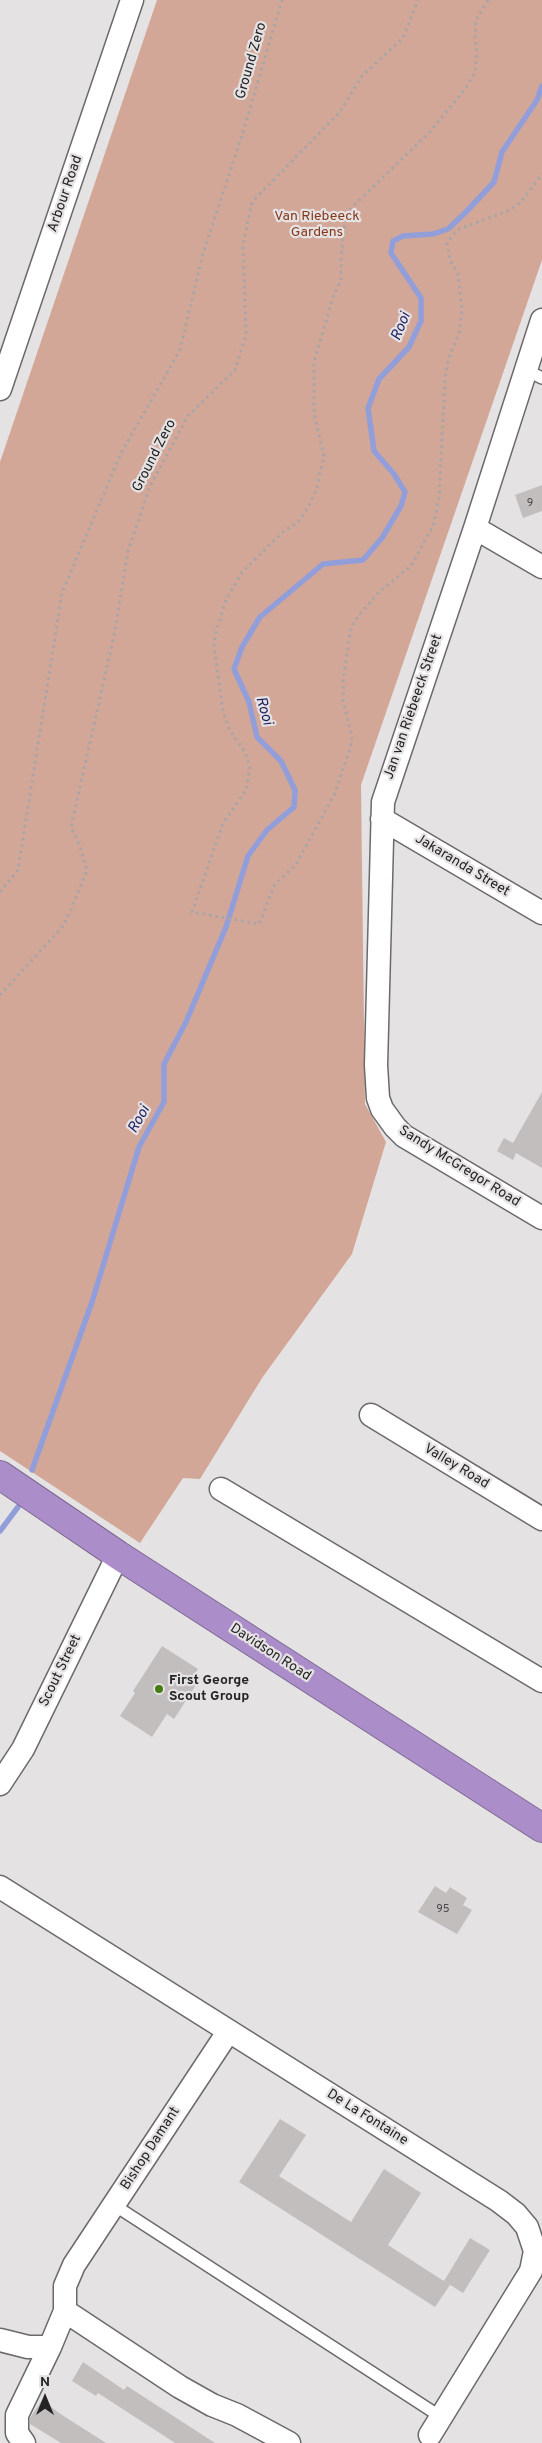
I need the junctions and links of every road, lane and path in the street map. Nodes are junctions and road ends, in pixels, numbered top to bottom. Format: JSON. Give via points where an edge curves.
{"nodes":[{"id":1,"x":132,"y":0,"type":"edge"},
{"id":2,"x":282,"y":0,"type":"edge"},
{"id":3,"x":418,"y":0,"type":"edge"},
{"id":4,"x":488,"y":0,"type":"edge"},
{"id":5,"x":542,"y":174,"type":"edge"},
{"id":6,"x":542,"y":320,"type":"edge"},
{"id":7,"x":6,"y":352,"type":"edge"},
{"id":8,"x":534,"y":374,"type":"edge"},
{"id":9,"x":0,"y":388,"type":"edge"},
{"id":10,"x":475,"y":528,"type":"junction"},
{"id":11,"x":542,"y":567,"type":"edge"},
{"id":12,"x":382,"y":819,"type":"junction"},
{"id":13,"x":0,"y":892,"type":"edge"},
{"id":14,"x":542,"y":913,"type":"edge"},
{"id":15,"x":0,"y":995,"type":"edge"},
{"id":16,"x":382,"y":1109,"type":"joint"},
{"id":17,"x":542,"y":1218,"type":"edge"},
{"id":18,"x":371,"y":1415,"type":"dead end"},
{"id":19,"x":0,"y":1475,"type":"edge"},
{"id":20,"x":221,"y":1489,"type":"dead end"},
{"id":21,"x":542,"y":1519,"type":"edge"},
{"id":22,"x":118,"y":1555,"type":"junction"},
{"id":23,"x":542,"y":1681,"type":"edge"},
{"id":24,"x":0,"y":1784,"type":"edge"},
{"id":25,"x":540,"y":1821,"type":"edge"},
{"id":26,"x":0,"y":1887,"type":"edge"},
{"id":27,"x":228,"y":2032,"type":"junction"},
{"id":28,"x":114,"y":2205,"type":"junction"},
{"id":29,"x":65,"y":2311,"type":"junction"},
{"id":30,"x":0,"y":2340,"type":"edge"},
{"id":31,"x":50,"y":2347,"type":"junction"},
{"id":32,"x":436,"y":2426,"type":"joint"},
{"id":33,"x":24,"y":2443,"type":"edge"},
{"id":34,"x":288,"y":2443,"type":"edge"}],
"edges":[{"from":1,"to":7,"type":"street","name":"Arbour Road"},
{"from":2,"to":13,"type":"path","name":"Ground Zero","via":[[202,257],[180,350],[121,453],[62,593],[18,870]]},
{"from":3,"to":15,"type":"path","name":"Ground Zero","via":[[402,38],[362,76],[340,112],[252,202],[243,245],[246,335],[235,370],[188,416],[150,486],[128,551],[115,631],[71,827],[87,871],[64,925]]},
{"from":4,"to":5,"type":"path","via":[[476,20],[475,72],[465,89],[429,133],[350,209],[345,220],[341,281],[334,294],[314,362],[314,414],[324,456],[316,491],[298,522],[284,531],[242,572],[226,600],[215,635],[223,710],[229,730],[245,752],[250,766],[246,790],[223,824],[192,912],[259,924],[275,884],[295,866],[334,795],[352,736],[343,701],[351,628],[379,592],[411,566],[433,526],[439,499],[445,378],[459,334],[462,310],[458,274],[450,260],[447,243],[457,230],[510,210],[521,202]]},
{"from":6,"to":8,"type":"street","name":"Jan van Riebeeck Street"},
{"from":7,"to":9,"type":"street","name":"Arbour Road"},
{"from":8,"to":10,"type":"street","name":"Jan van Riebeeck Street"},
{"from":10,"to":11,"type":"street"},
{"from":10,"to":12,"type":"street","name":"Jan van Riebeeck Street","via":[[388,783]]},
{"from":12,"to":14,"type":"street","name":"Jakaranda Street"},
{"from":12,"to":16,"type":"street","name":"Jan van Riebeeck Street","via":[[376,1065]]},
{"from":16,"to":17,"type":"street","name":"Sandy McGregor Road","via":[[404,1136]]},
{"from":18,"to":21,"type":"street","name":"Valley Road"},
{"from":19,"to":22,"type":"highway","name":"Davidson Road"},
{"from":20,"to":23,"type":"street"},
{"from":22,"to":24,"type":"street","name":"Scout Street","via":[[23,1749]]},
{"from":22,"to":25,"type":"highway","name":"Davidson Road"},
{"from":26,"to":27,"type":"street","name":"De La Fontaine"},
{"from":27,"to":28,"type":"street","name":"Bishop Damant"},
{"from":27,"to":32,"type":"street","name":"De La Fontaine","via":[[499,2201],[527,2227],[535,2251],[531,2271]]},
{"from":28,"to":29,"type":"street","name":"Bishop Damant","via":[[74,2265],[65,2286]]},
{"from":28,"to":32,"type":"lane"},
{"from":29,"to":31,"type":"street"},
{"from":29,"to":34,"type":"street","via":[[180,2387]]},
{"from":30,"to":31,"type":"street"},
{"from":31,"to":33,"type":"street","via":[[17,2415],[17,2434]]}]}
